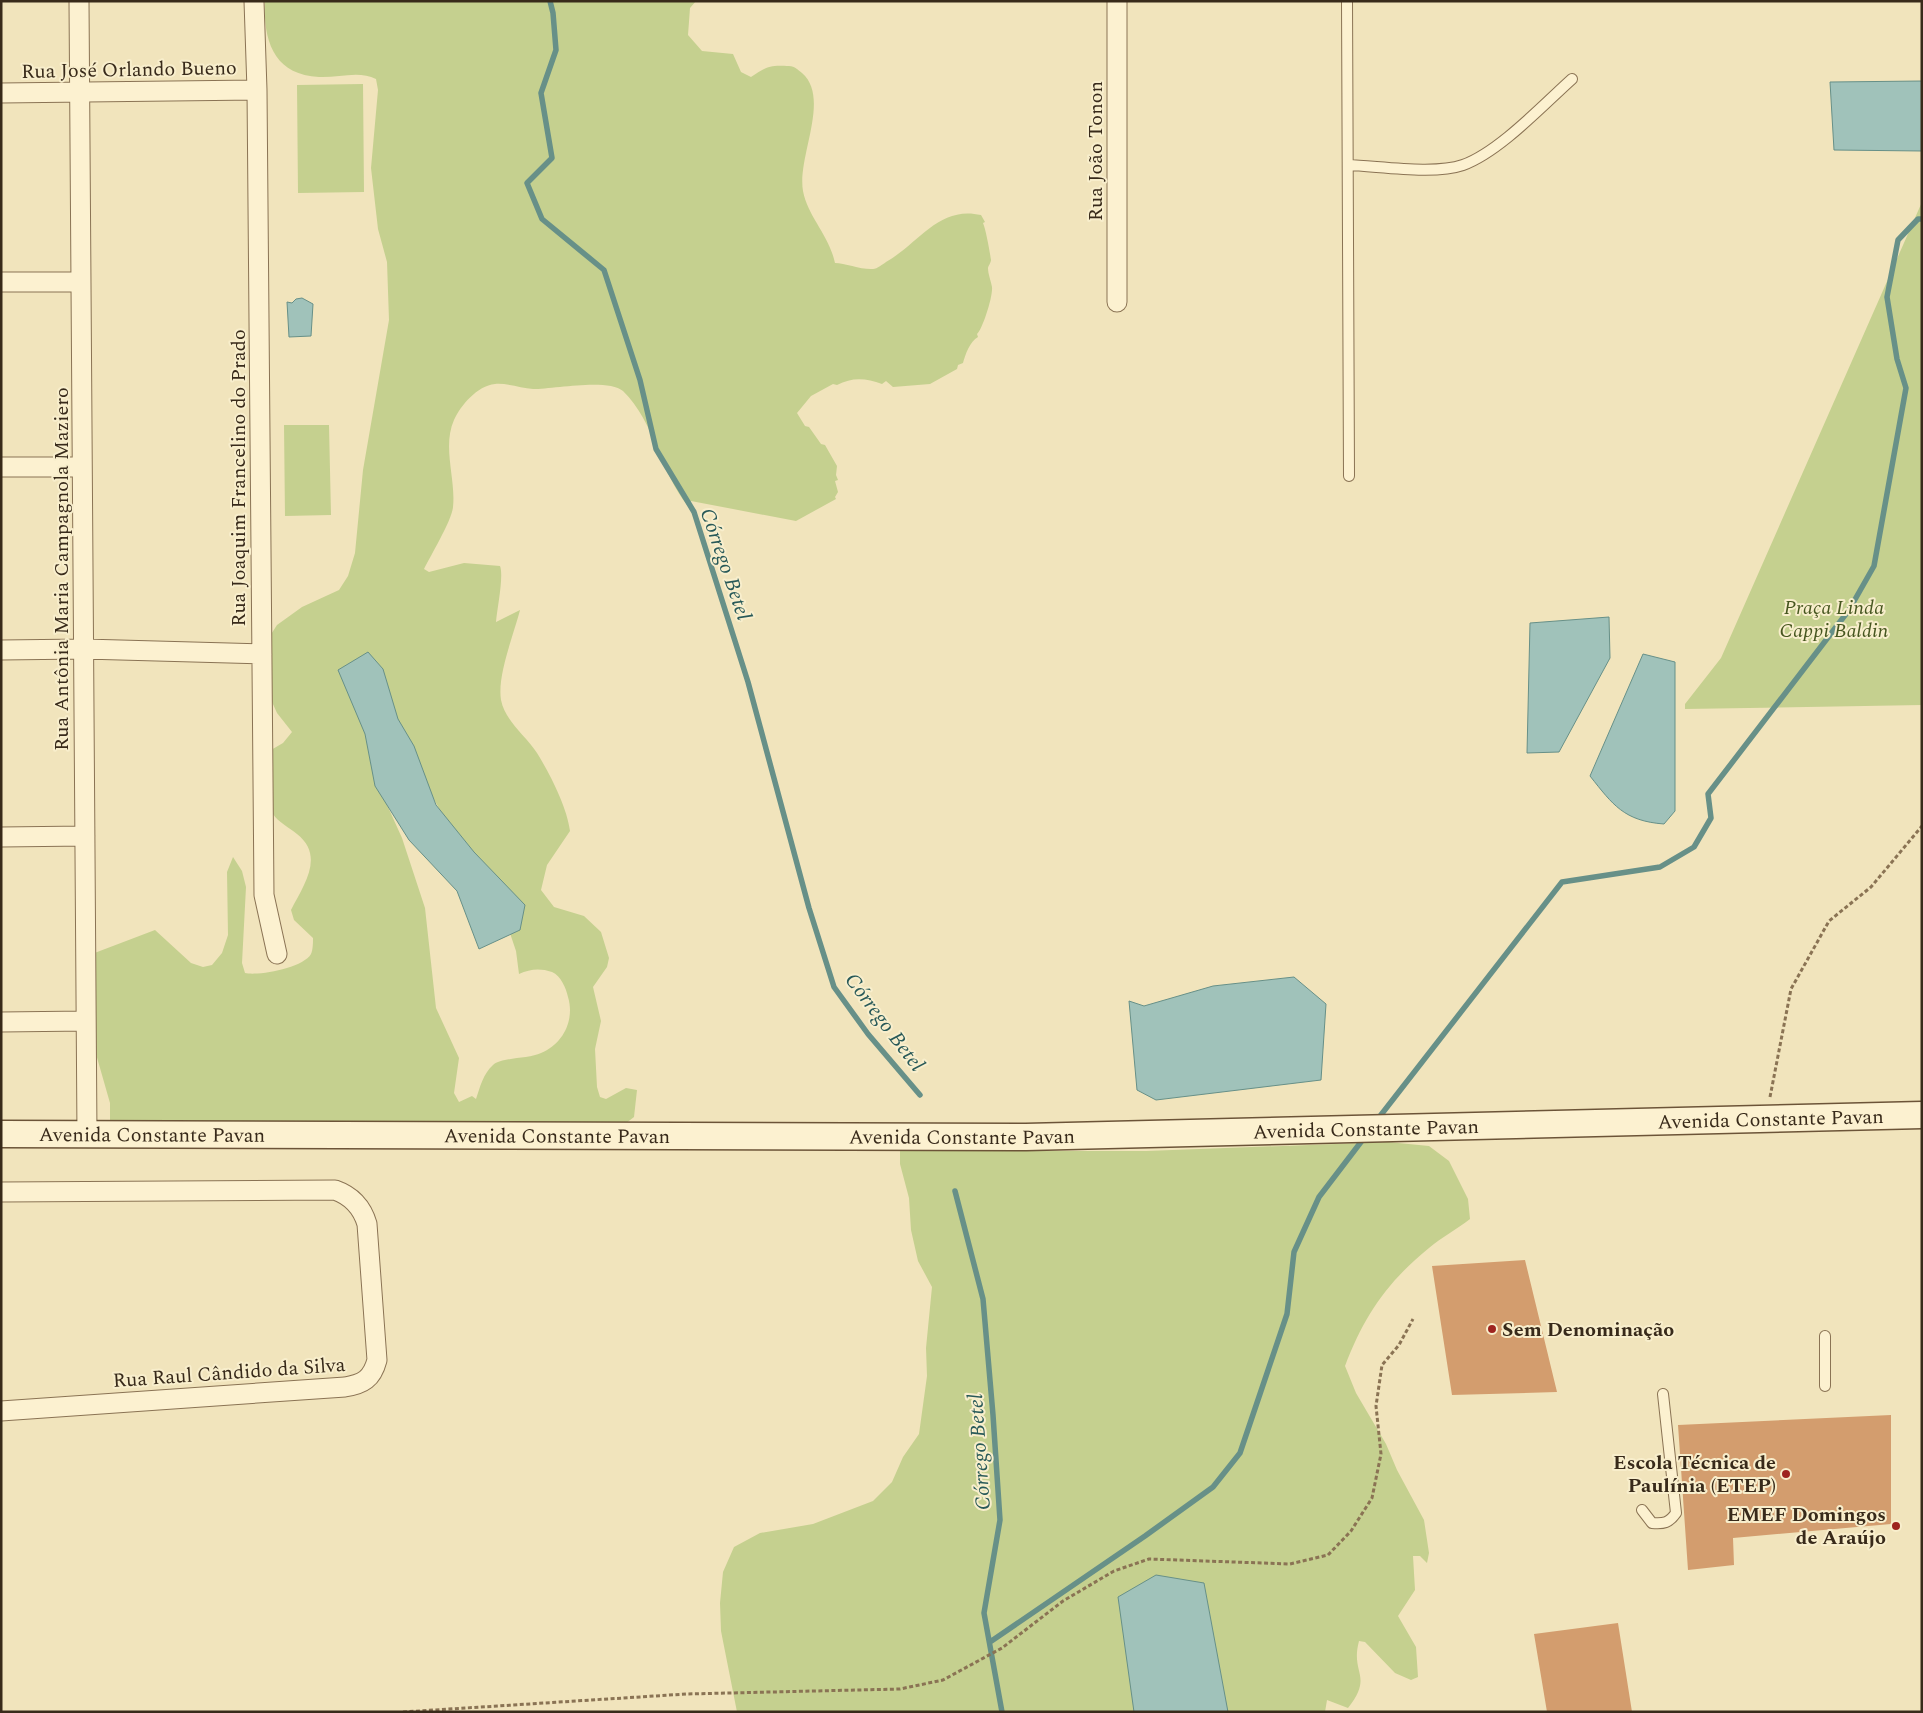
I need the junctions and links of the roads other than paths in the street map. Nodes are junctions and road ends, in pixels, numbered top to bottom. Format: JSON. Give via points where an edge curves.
{"nodes":[{"id":1,"x":79,"y":1,"type":"edge"},
{"id":2,"x":254,"y":1,"type":"edge"},
{"id":3,"x":1117,"y":1,"type":"edge"},
{"id":4,"x":1347,"y":1,"type":"edge"},
{"id":5,"x":1572,"y":79,"type":"dead end"},
{"id":6,"x":257,"y":90,"type":"junction"},
{"id":7,"x":80,"y":92,"type":"junction"},
{"id":8,"x":1,"y":93,"type":"edge"},
{"id":9,"x":1348,"y":164,"type":"junction"},
{"id":10,"x":1,"y":282,"type":"edge"},
{"id":11,"x":81,"y":282,"type":"junction"},
{"id":12,"x":1117,"y":302,"type":"dead end"},
{"id":13,"x":1,"y":467,"type":"edge"},
{"id":14,"x":82,"y":467,"type":"junction"},
{"id":15,"x":1349,"y":476,"type":"dead end"},
{"id":16,"x":84,"y":649,"type":"junction"},
{"id":17,"x":1,"y":650,"type":"edge"},
{"id":18,"x":262,"y":654,"type":"junction"},
{"id":19,"x":85,"y":836,"type":"junction"},
{"id":20,"x":1,"y":837,"type":"edge"},
{"id":21,"x":277,"y":954,"type":"dead end"},
{"id":22,"x":86,"y":1021,"type":"junction"},
{"id":23,"x":1,"y":1022,"type":"edge"},
{"id":24,"x":1922,"y":1115,"type":"edge"},
{"id":25,"x":1,"y":1134,"type":"edge"},
{"id":26,"x":87,"y":1136,"type":"junction"},
{"id":27,"x":1,"y":1192,"type":"edge"},
{"id":28,"x":1826,"y":1336,"type":"dead end"},
{"id":29,"x":1825,"y":1386,"type":"dead end"},
{"id":30,"x":1664,"y":1394,"type":"dead end"},
{"id":31,"x":1,"y":1411,"type":"edge"},
{"id":32,"x":1642,"y":1510,"type":"dead end"}],
"edges":[{"from":1,"to":7,"type":"street","name":"Rua Antônia Maria Campagnola Maziero"},
{"from":2,"to":6,"type":"street","name":"Rua Joaquim Francelino do Prado"},
{"from":3,"to":12,"type":"street","name":"Rua João Tonon"},
{"from":4,"to":9,"type":"lane"},
{"from":5,"to":9,"type":"lane","via":[[1494,148],[1463,165],[1429,170]]},
{"from":6,"to":7,"type":"street","name":"Rua José Orlando Bueno"},
{"from":6,"to":18,"type":"street","name":"Rua Joaquim Francelino do Prado"},
{"from":7,"to":8,"type":"street","name":"Rua José Orlando Bueno"},
{"from":7,"to":11,"type":"street","name":"Rua Antônia Maria Campagnola Maziero"},
{"from":9,"to":15,"type":"lane"},
{"from":10,"to":11,"type":"street"},
{"from":11,"to":14,"type":"street","name":"Rua Antônia Maria Campagnola Maziero"},
{"from":13,"to":14,"type":"street"},
{"from":14,"to":16,"type":"street","name":"Rua Antônia Maria Campagnola Maziero"},
{"from":16,"to":17,"type":"street"},
{"from":16,"to":18,"type":"street"},
{"from":16,"to":19,"type":"street","name":"Rua Antônia Maria Campagnola Maziero"},
{"from":18,"to":21,"type":"street","name":"Rua Joaquim Francelino do Prado","via":[[264,895]]},
{"from":19,"to":20,"type":"street"},
{"from":19,"to":22,"type":"street","name":"Rua Antônia Maria Campagnola Maziero"},
{"from":22,"to":23,"type":"street"},
{"from":22,"to":26,"type":"street","name":"Rua Antônia Maria Campagnola Maziero"},
{"from":24,"to":26,"type":"street","name":"Avenida Constante Pavan","via":[[1026,1137]]},
{"from":25,"to":26,"type":"street","name":"Avenida Constante Pavan"},
{"from":27,"to":31,"type":"street","name":"Rua Raul Cândido da Silva","via":[[335,1190],[343,1193],[358,1204],[367,1224],[377,1360],[368,1380],[345,1387]]},
{"from":28,"to":29,"type":"lane"},
{"from":30,"to":32,"type":"lane","via":[[1676,1513],[1670,1521],[1662,1524],[1652,1523]]}]}
